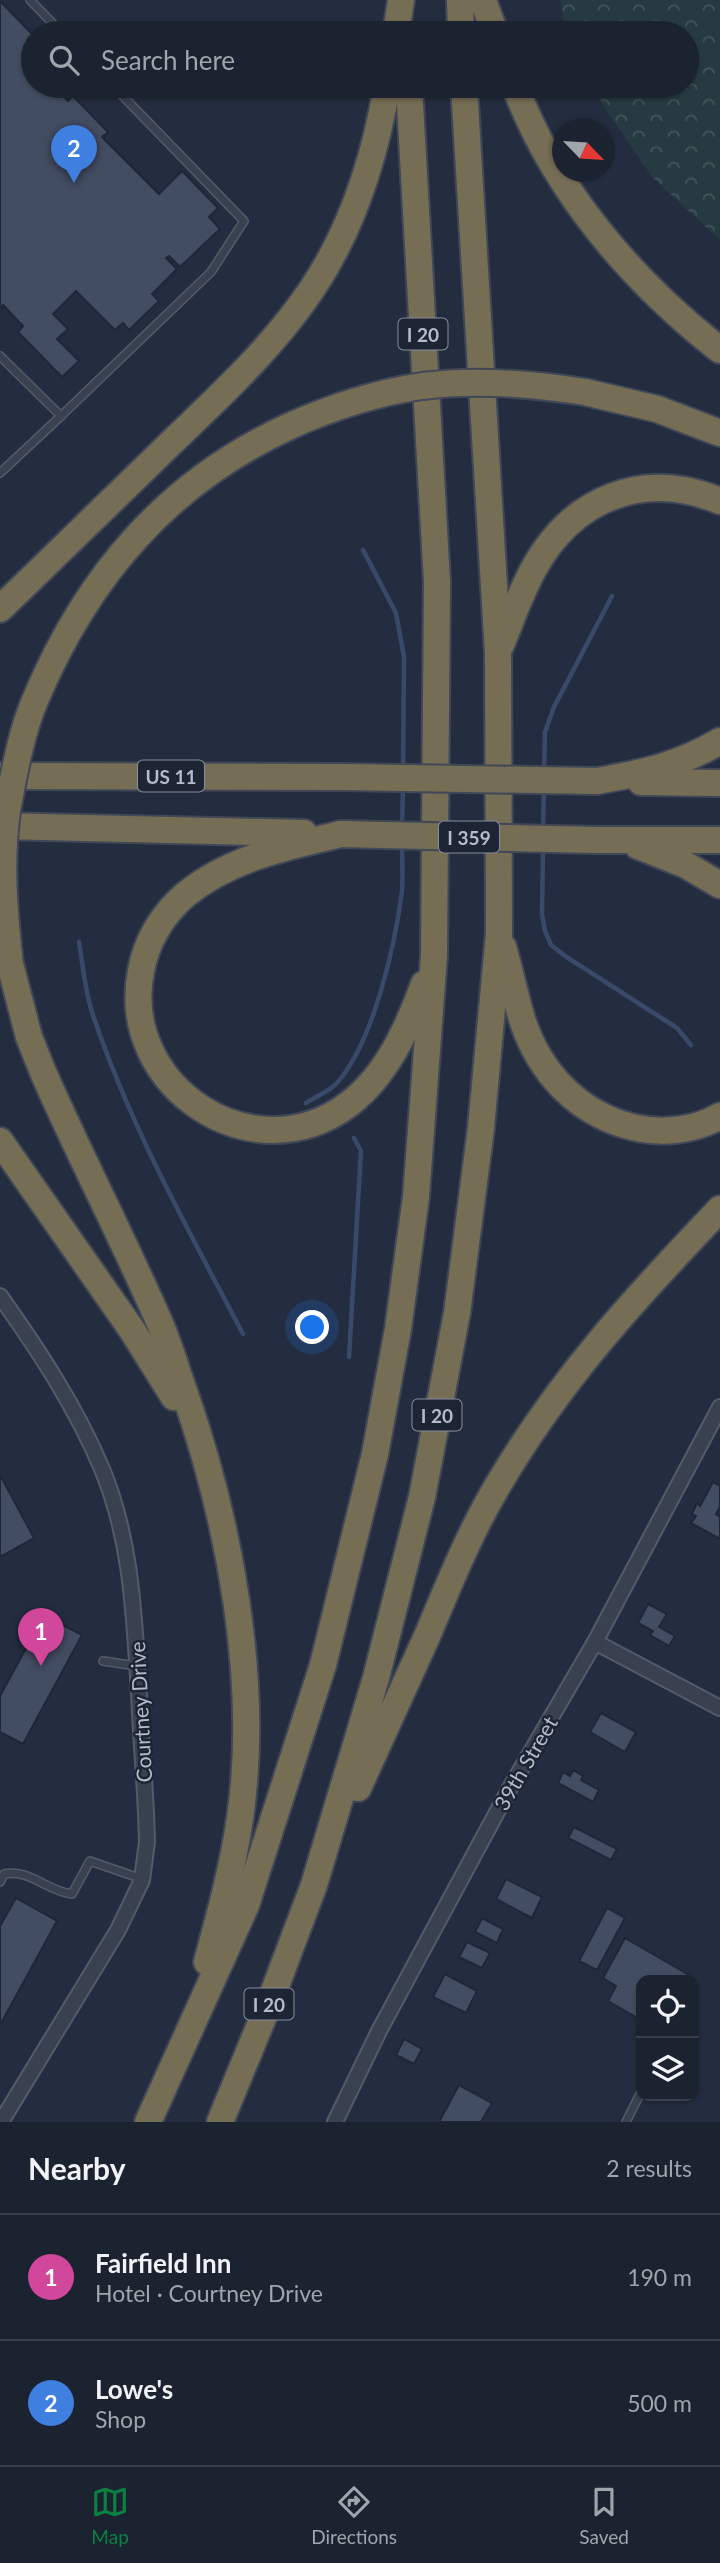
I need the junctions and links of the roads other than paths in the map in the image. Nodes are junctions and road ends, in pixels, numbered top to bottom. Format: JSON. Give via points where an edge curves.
{"nodes":[{"id":1,"x":30,"y":0,"type":"edge"},
{"id":2,"x":402,"y":0,"type":"edge"},
{"id":3,"x":460,"y":0,"type":"edge"},
{"id":4,"x":483,"y":0,"type":"edge"},
{"id":5,"x":50,"y":21,"type":"edge"},
{"id":6,"x":398,"y":21,"type":"edge"},
{"id":7,"x":404,"y":21,"type":"edge"},
{"id":8,"x":461,"y":21,"type":"edge"},
{"id":9,"x":491,"y":21,"type":"edge"},
{"id":10,"x":125,"y":98,"type":"edge"},
{"id":11,"x":385,"y":98,"type":"edge"},
{"id":12,"x":410,"y":98,"type":"edge"},
{"id":13,"x":465,"y":98,"type":"edge"},
{"id":14,"x":521,"y":98,"type":"edge"},
{"id":15,"x":720,"y":350,"type":"edge"},
{"id":16,"x":0,"y":356,"type":"edge"},
{"id":17,"x":61,"y":416,"type":"junction"},
{"id":18,"x":720,"y":433,"type":"edge"},
{"id":19,"x":0,"y":473,"type":"edge"},
{"id":20,"x":720,"y":501,"type":"edge"},
{"id":21,"x":0,"y":609,"type":"edge"},
{"id":22,"x":498,"y":653,"type":"junction"},
{"id":23,"x":720,"y":741,"type":"edge"},
{"id":24,"x":0,"y":776,"type":"edge"},
{"id":25,"x":597,"y":781,"type":"junction"},
{"id":26,"x":720,"y":783,"type":"edge"},
{"id":27,"x":0,"y":825,"type":"edge"},
{"id":28,"x":341,"y":834,"type":"junction"},
{"id":29,"x":610,"y":840,"type":"junction"},
{"id":30,"x":720,"y":840,"type":"edge"},
{"id":31,"x":720,"y":885,"type":"edge"},
{"id":32,"x":499,"y":933,"type":"junction"},
{"id":33,"x":435,"y":956,"type":"junction"},
{"id":34,"x":720,"y":1116,"type":"edge"},
{"id":35,"x":0,"y":1141,"type":"edge"},
{"id":36,"x":720,"y":1209,"type":"edge"},
{"id":37,"x":0,"y":1296,"type":"edge"},
{"id":38,"x":720,"y":1407,"type":"edge"},
{"id":39,"x":200,"y":1436,"type":"junction"},
{"id":40,"x":595,"y":1642,"type":"junction"},
{"id":41,"x":103,"y":1661,"type":"dead end"},
{"id":42,"x":137,"y":1666,"type":"junction"},
{"id":43,"x":720,"y":1708,"type":"edge"},
{"id":44,"x":142,"y":1880,"type":"junction"},
{"id":45,"x":0,"y":1882,"type":"edge"},
{"id":46,"x":314,"y":1885,"type":"junction"},
{"id":47,"x":179,"y":2057,"type":"junction"},
{"id":48,"x":636,"y":2101,"type":"edge"},
{"id":49,"x":1,"y":2122,"type":"edge"},
{"id":50,"x":149,"y":2122,"type":"edge"},
{"id":51,"x":220,"y":2122,"type":"edge"},
{"id":52,"x":335,"y":2122,"type":"edge"},
{"id":53,"x":626,"y":2122,"type":"edge"}],
"edges":[{"from":1,"to":5,"type":"lane"},
{"from":2,"to":6,"type":"highway"},
{"from":2,"to":7,"type":"highway"},
{"from":3,"to":8,"type":"highway"},
{"from":4,"to":9,"type":"highway"},
{"from":10,"to":17,"type":"lane","via":[[244,220],[211,272]]},
{"from":11,"to":21,"type":"highway","via":[[379,133],[341,239],[279,334]]},
{"from":12,"to":33,"type":"highway","number":"I 20","via":[[437,582]]},
{"from":13,"to":22,"type":"highway","number":"I 20"},
{"from":14,"to":15,"type":"highway","via":[[565,182],[605,239],[643,283]]},
{"from":16,"to":17,"type":"lane"},
{"from":17,"to":19,"type":"lane"},
{"from":18,"to":39,"type":"highway","bridge":true,"via":[[656,409],[586,392],[506,383],[452,383],[351,403],[240,450],[184,490],[108,570],[67,633],[35,699],[7,812],[2,888],[10,964],[29,1037],[162,1328]]},
{"from":20,"to":22,"type":"highway","via":[[686,490],[649,488],[613,496],[580,513],[553,540],[532,572]]},
{"from":22,"to":32,"type":"highway","number":"I 20"},
{"from":23,"to":25,"type":"highway","via":[[650,772]]},
{"from":24,"to":25,"type":"highway","number":"US 11","bridge":true},
{"from":25,"to":26,"type":"highway","number":"US 11"},
{"from":27,"to":28,"type":"highway"},
{"from":28,"to":29,"type":"highway","number":"I 359","bridge":true},
{"from":28,"to":33,"type":"highway","via":[[248,859],[198,885],[170,910],[149,942],[138,998],[143,1035],[162,1072],[178,1092],[199,1107],[245,1127],[286,1129],[327,1118],[383,1068],[413,1013]]},
{"from":29,"to":30,"type":"highway","number":"I 359"},
{"from":29,"to":31,"type":"highway","via":[[686,865]]},
{"from":32,"to":34,"type":"highway","via":[[532,1043],[544,1066],[573,1099],[616,1123],[640,1129],[680,1129]]},
{"from":32,"to":46,"type":"highway","number":"I 20","via":[[481,1128],[457,1313],[422,1497],[376,1678]]},
{"from":33,"to":47,"type":"highway","number":"I 20","via":[[416,1197],[398,1329],[351,1558],[303,1732],[246,1905]]},
{"from":35,"to":39,"type":"highway"},
{"from":36,"to":46,"type":"highway","via":[[594,1346],[497,1486]]},
{"from":37,"to":42,"type":"street","name":"Courtney Drive","via":[[51,1370],[103,1471],[121,1524],[131,1579]]},
{"from":38,"to":40,"type":"street","name":"39th Street"},
{"from":39,"to":47,"type":"highway","via":[[234,1583],[245,1700],[245,1760],[231,1872]]},
{"from":40,"to":43,"type":"street"},
{"from":40,"to":52,"type":"street","name":"39th Street","via":[[510,1788]]},
{"from":41,"to":42,"type":"lane"},
{"from":42,"to":44,"type":"street","name":"Courtney Drive","via":[[147,1822]]},
{"from":44,"to":45,"type":"lane","via":[[90,1861],[72,1894],[19,1871],[4,1874]]},
{"from":44,"to":49,"type":"street","name":"Courtney Drive","via":[[118,1930]]},
{"from":46,"to":51,"type":"highway","number":"I 20"},
{"from":47,"to":50,"type":"highway","number":"I 20"},
{"from":48,"to":53,"type":"lane"}]}
